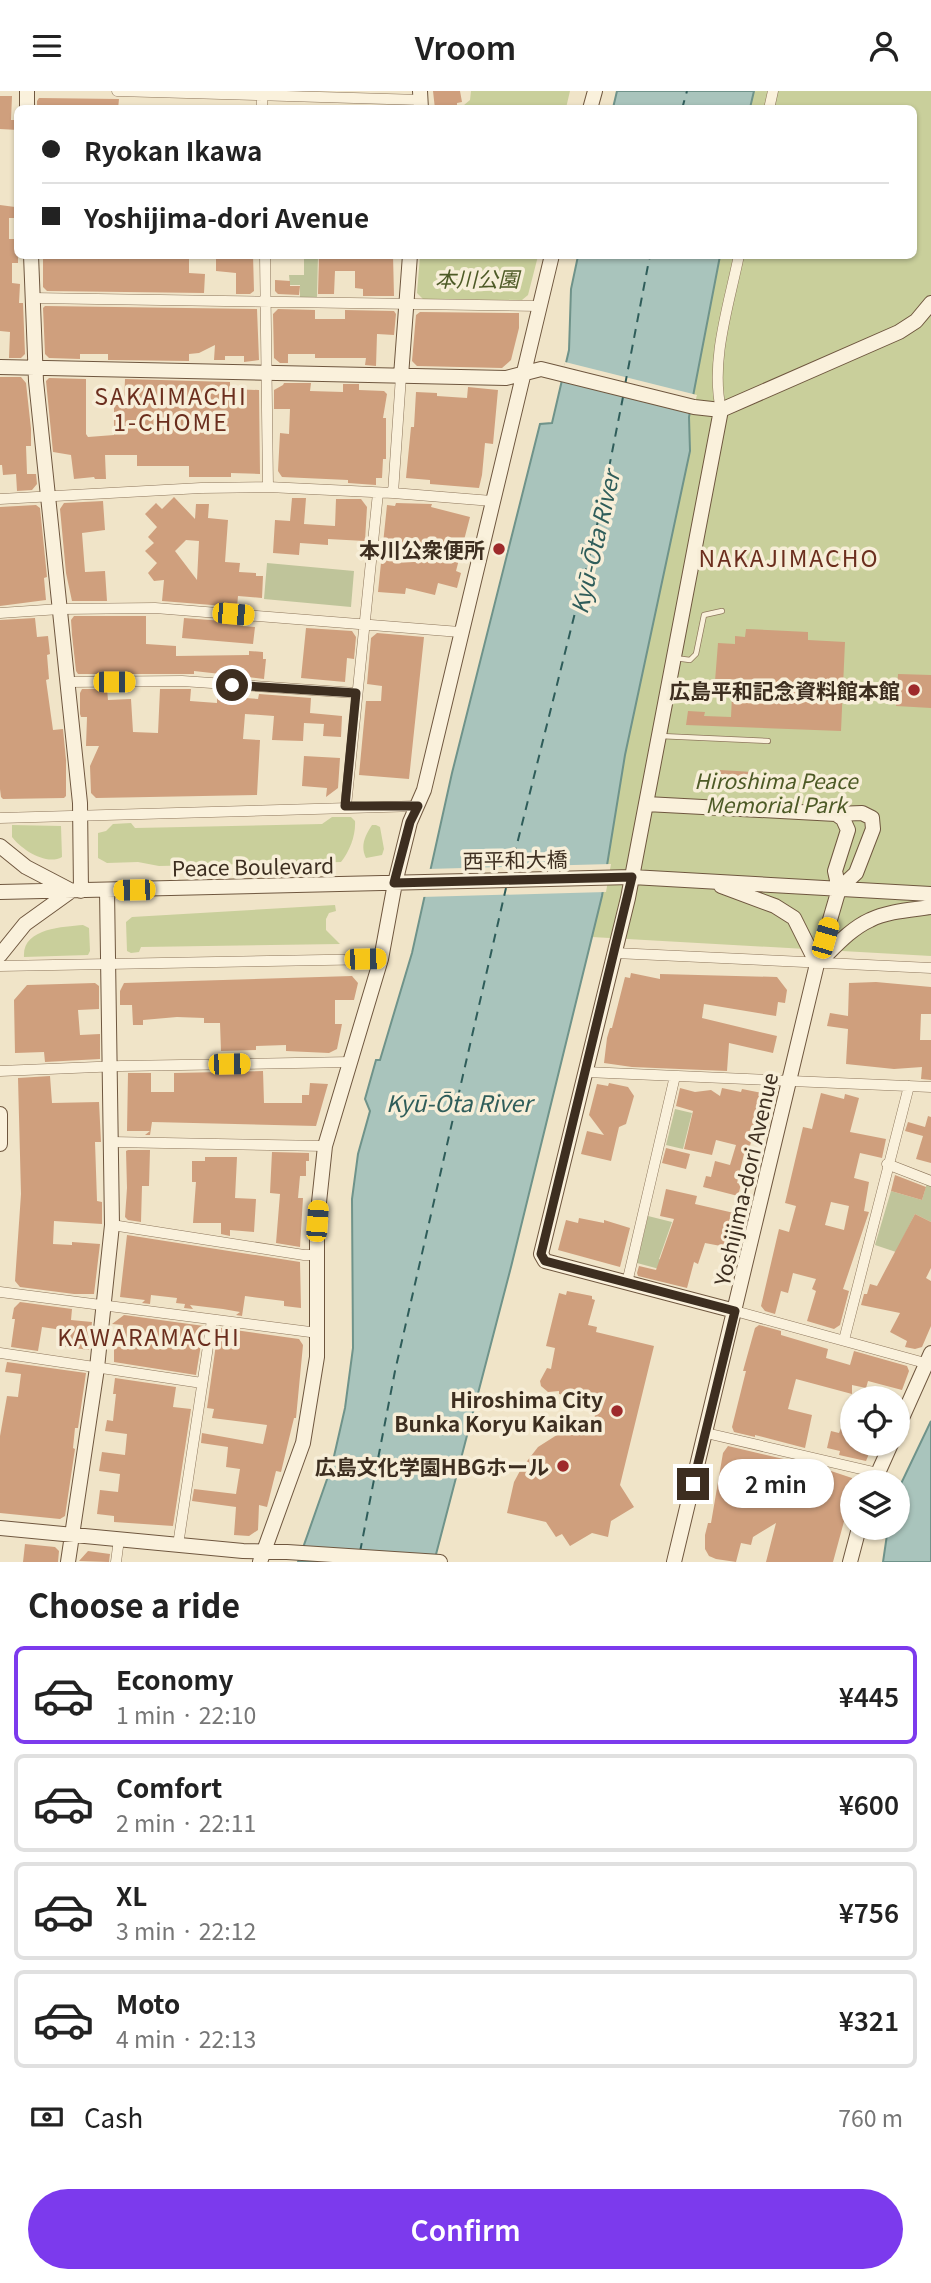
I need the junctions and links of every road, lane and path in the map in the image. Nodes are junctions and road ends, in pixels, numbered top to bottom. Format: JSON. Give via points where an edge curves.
{"nodes":[{"id":1,"x":117,"y":91,"type":"edge"},
{"id":2,"x":262,"y":93,"type":"edge"},
{"id":3,"x":328,"y":94,"type":"edge"},
{"id":4,"x":366,"y":95,"type":"edge"},
{"id":5,"x":421,"y":100,"type":"edge"},
{"id":6,"x":31,"y":259,"type":"edge"},
{"id":7,"x":265,"y":259,"type":"edge"},
{"id":8,"x":410,"y":259,"type":"edge"},
{"id":9,"x":551,"y":259,"type":"edge"},
{"id":10,"x":738,"y":259,"type":"edge"},
{"id":11,"x":33,"y":298,"type":"junction"},
{"id":12,"x":265,"y":300,"type":"junction"},
{"id":13,"x":931,"y":303,"type":"edge"},
{"id":14,"x":406,"y":305,"type":"junction"},
{"id":15,"x":539,"y":306,"type":"junction"},
{"id":16,"x":0,"y":367,"type":"edge"},
{"id":17,"x":35,"y":368,"type":"junction"},
{"id":18,"x":267,"y":373,"type":"junction"},
{"id":19,"x":523,"y":374,"type":"junction"},
{"id":20,"x":401,"y":376,"type":"junction"},
{"id":21,"x":720,"y":410,"type":"junction"},
{"id":22,"x":268,"y":487,"type":"junction"},
{"id":23,"x":378,"y":493,"type":"junction"},
{"id":24,"x":393,"y":493,"type":"junction"},
{"id":25,"x":48,"y":496,"type":"junction"},
{"id":26,"x":0,"y":499,"type":"edge"},
{"id":27,"x":492,"y":502,"type":"junction"},
{"id":28,"x":60,"y":609,"type":"junction"},
{"id":29,"x":722,"y":611,"type":"dead end"},
{"id":30,"x":0,"y":613,"type":"edge"},
{"id":31,"x":363,"y":625,"type":"junction"},
{"id":32,"x":460,"y":632,"type":"junction"},
{"id":33,"x":674,"y":658,"type":"junction"},
{"id":34,"x":68,"y":682,"type":"junction"},
{"id":35,"x":356,"y":693,"type":"junction"},
{"id":36,"x":659,"y":736,"type":"junction"},
{"id":37,"x":768,"y":741,"type":"dead end"},
{"id":38,"x":646,"y":804,"type":"junction"},
{"id":39,"x":345,"y":806,"type":"junction"},
{"id":40,"x":418,"y":806,"type":"junction"},
{"id":41,"x":836,"y":814,"type":"junction"},
{"id":42,"x":80,"y":815,"type":"junction"},
{"id":43,"x":0,"y":818,"type":"edge"},
{"id":44,"x":0,"y":846,"type":"edge"},
{"id":45,"x":632,"y":877,"type":"junction"},
{"id":46,"x":707,"y":881,"type":"junction"},
{"id":47,"x":424,"y":882,"type":"joint"},
{"id":48,"x":394,"y":883,"type":"junction"},
{"id":49,"x":839,"y":888,"type":"junction"},
{"id":50,"x":76,"y":891,"type":"junction"},
{"id":51,"x":107,"y":891,"type":"junction"},
{"id":52,"x":0,"y":892,"type":"edge"},
{"id":53,"x":931,"y":894,"type":"edge"},
{"id":54,"x":931,"y":907,"type":"edge"},
{"id":55,"x":615,"y":953,"type":"junction"},
{"id":56,"x":0,"y":955,"type":"edge"},
{"id":57,"x":381,"y":959,"type":"junction"},
{"id":58,"x":108,"y":963,"type":"junction"},
{"id":59,"x":817,"y":964,"type":"junction"},
{"id":60,"x":0,"y":966,"type":"edge"},
{"id":61,"x":931,"y":968,"type":"edge"},
{"id":62,"x":351,"y":1062,"type":"junction"},
{"id":63,"x":109,"y":1068,"type":"junction"},
{"id":64,"x":0,"y":1071,"type":"edge"},
{"id":65,"x":586,"y":1072,"type":"junction"},
{"id":66,"x":675,"y":1076,"type":"junction"},
{"id":67,"x":790,"y":1081,"type":"junction"},
{"id":68,"x":909,"y":1086,"type":"junction"},
{"id":69,"x":931,"y":1087,"type":"edge"},
{"id":70,"x":0,"y":1114,"type":"edge"},
{"id":71,"x":112,"y":1142,"type":"junction"},
{"id":72,"x":0,"y":1144,"type":"edge"},
{"id":73,"x":326,"y":1146,"type":"junction"},
{"id":74,"x":887,"y":1164,"type":"junction"},
{"id":75,"x":931,"y":1181,"type":"edge"},
{"id":76,"x":112,"y":1225,"type":"junction"},
{"id":77,"x":316,"y":1255,"type":"junction"},
{"id":78,"x":627,"y":1283,"type":"junction"},
{"id":79,"x":0,"y":1292,"type":"edge"},
{"id":80,"x":105,"y":1305,"type":"junction"},
{"id":81,"x":735,"y":1311,"type":"junction"},
{"id":82,"x":212,"y":1320,"type":"junction"},
{"id":83,"x":318,"y":1333,"type":"junction"},
{"id":84,"x":844,"y":1340,"type":"junction"},
{"id":85,"x":0,"y":1353,"type":"edge"},
{"id":86,"x":928,"y":1358,"type":"edge"},
{"id":87,"x":97,"y":1368,"type":"junction"},
{"id":88,"x":202,"y":1383,"type":"junction"},
{"id":89,"x":910,"y":1399,"type":"edge"},
{"id":90,"x":706,"y":1433,"type":"junction"},
{"id":91,"x":846,"y":1470,"type":"edge"},
{"id":92,"x":0,"y":1528,"type":"edge"},
{"id":93,"x":72,"y":1534,"type":"junction"},
{"id":94,"x":119,"y":1539,"type":"junction"},
{"id":95,"x":856,"y":1540,"type":"edge"},
{"id":96,"x":178,"y":1545,"type":"junction"},
{"id":97,"x":262,"y":1557,"type":"edge"},
{"id":98,"x":68,"y":1562,"type":"edge"},
{"id":99,"x":116,"y":1562,"type":"edge"},
{"id":100,"x":440,"y":1562,"type":"edge"},
{"id":101,"x":674,"y":1562,"type":"edge"},
{"id":102,"x":850,"y":1562,"type":"edge"}],
"edges":[{"from":1,"to":2,"type":"street"},
{"from":2,"to":3,"type":"street"},
{"from":3,"to":4,"type":"street"},
{"from":4,"to":5,"type":"street"},
{"from":6,"to":11,"type":"street"},
{"from":7,"to":12,"type":"street"},
{"from":8,"to":14,"type":"street"},
{"from":9,"to":15,"type":"street"},
{"from":10,"to":21,"type":"street","via":[[719,354]]},
{"from":11,"to":12,"type":"street"},
{"from":11,"to":17,"type":"street"},
{"from":12,"to":14,"type":"street"},
{"from":12,"to":18,"type":"street"},
{"from":13,"to":21,"type":"street","via":[[899,333]]},
{"from":14,"to":15,"type":"street"},
{"from":14,"to":20,"type":"street"},
{"from":15,"to":19,"type":"street"},
{"from":16,"to":17,"type":"street"},
{"from":17,"to":18,"type":"street"},
{"from":17,"to":25,"type":"street"},
{"from":18,"to":20,"type":"street"},
{"from":18,"to":22,"type":"street"},
{"from":19,"to":20,"type":"street","via":[[506,378]]},
{"from":19,"to":21,"type":"street","via":[[541,369]]},
{"from":19,"to":27,"type":"street"},
{"from":20,"to":24,"type":"street"},
{"from":21,"to":33,"type":"street"},
{"from":22,"to":23,"type":"street"},
{"from":22,"to":25,"type":"street"},
{"from":23,"to":24,"type":"street"},
{"from":23,"to":31,"type":"street"},
{"from":24,"to":27,"type":"street"},
{"from":25,"to":26,"type":"street"},
{"from":25,"to":28,"type":"street"},
{"from":27,"to":32,"type":"street"},
{"from":28,"to":30,"type":"street"},
{"from":28,"to":31,"type":"street","via":[[155,608]]},
{"from":28,"to":34,"type":"street"},
{"from":29,"to":33,"type":"lane","via":[[704,615],[696,654],[690,660]]},
{"from":31,"to":32,"type":"street"},
{"from":31,"to":35,"type":"street"},
{"from":32,"to":40,"type":"street"},
{"from":33,"to":36,"type":"street"},
{"from":34,"to":35,"type":"street","via":[[182,681]]},
{"from":34,"to":42,"type":"street"},
{"from":35,"to":39,"type":"street"},
{"from":36,"to":37,"type":"lane"},
{"from":36,"to":38,"type":"street"},
{"from":38,"to":41,"type":"street"},
{"from":38,"to":45,"type":"street"},
{"from":39,"to":40,"type":"street"},
{"from":39,"to":42,"type":"street"},
{"from":40,"to":48,"type":"street"},
{"from":41,"to":49,"type":"street","via":[[848,830],[835,871]]},
{"from":41,"to":49,"type":"street","via":[[862,813],[872,818],[873,829],[856,873]]},
{"from":42,"to":43,"type":"street"},
{"from":42,"to":50,"type":"street"},
{"from":44,"to":50,"type":"street","via":[[26,867]]},
{"from":45,"to":46,"type":"street"},
{"from":45,"to":47,"type":"street","name":"西平和大橋"},
{"from":45,"to":55,"type":"street"},
{"from":46,"to":49,"type":"street"},
{"from":46,"to":59,"type":"street","via":[[775,906],[794,918]]},
{"from":47,"to":48,"type":"street","name":"Peace Boulevard"},
{"from":48,"to":51,"type":"street","name":"Peace Boulevard"},
{"from":48,"to":57,"type":"street"},
{"from":49,"to":53,"type":"street"},
{"from":49,"to":59,"type":"street","name":"Yoshijima-dori Avenue"},
{"from":50,"to":51,"type":"street","name":"Peace Boulevard"},
{"from":50,"to":52,"type":"street","name":"Peace Boulevard"},
{"from":50,"to":56,"type":"street","via":[[25,924]]},
{"from":51,"to":58,"type":"street"},
{"from":54,"to":59,"type":"street","via":[[870,920]]},
{"from":55,"to":59,"type":"street"},
{"from":55,"to":65,"type":"street"},
{"from":57,"to":58,"type":"street"},
{"from":57,"to":62,"type":"street"},
{"from":58,"to":60,"type":"street"},
{"from":58,"to":63,"type":"street"},
{"from":59,"to":61,"type":"street"},
{"from":59,"to":67,"type":"street","name":"Yoshijima-dori Avenue"},
{"from":62,"to":63,"type":"street"},
{"from":62,"to":73,"type":"street"},
{"from":63,"to":64,"type":"street"},
{"from":63,"to":71,"type":"street"},
{"from":65,"to":66,"type":"street"},
{"from":65,"to":78,"type":"street","via":[[541,1254],[545,1261]]},
{"from":66,"to":67,"type":"street"},
{"from":66,"to":78,"type":"street"},
{"from":67,"to":68,"type":"street"},
{"from":67,"to":81,"type":"street","name":"Yoshijima-dori Avenue"},
{"from":68,"to":69,"type":"street"},
{"from":68,"to":74,"type":"street"},
{"from":70,"to":72,"type":"street"},
{"from":71,"to":73,"type":"street"},
{"from":71,"to":76,"type":"street"},
{"from":73,"to":77,"type":"street"},
{"from":74,"to":75,"type":"street"},
{"from":74,"to":84,"type":"street"},
{"from":76,"to":77,"type":"street"},
{"from":76,"to":80,"type":"street"},
{"from":77,"to":83,"type":"street"},
{"from":78,"to":81,"type":"street"},
{"from":79,"to":80,"type":"street"},
{"from":80,"to":82,"type":"street"},
{"from":80,"to":87,"type":"street"},
{"from":81,"to":84,"type":"street"},
{"from":81,"to":90,"type":"street","name":"Yoshijima-dori Avenue"},
{"from":82,"to":83,"type":"street"},
{"from":82,"to":88,"type":"street"},
{"from":83,"to":97,"type":"street","via":[[303,1443]]},
{"from":84,"to":86,"type":"street"},
{"from":85,"to":87,"type":"street"},
{"from":86,"to":89,"type":"street"},
{"from":87,"to":88,"type":"street"},
{"from":87,"to":93,"type":"street"},
{"from":88,"to":96,"type":"street"},
{"from":90,"to":91,"type":"street"},
{"from":90,"to":101,"type":"street","name":"Yoshijima-dori Avenue"},
{"from":92,"to":93,"type":"street"},
{"from":93,"to":94,"type":"street"},
{"from":93,"to":98,"type":"street"},
{"from":94,"to":96,"type":"street"},
{"from":94,"to":99,"type":"street"},
{"from":95,"to":102,"type":"street"},
{"from":96,"to":97,"type":"street"},
{"from":97,"to":100,"type":"street","via":[[287,1552]]}]}
